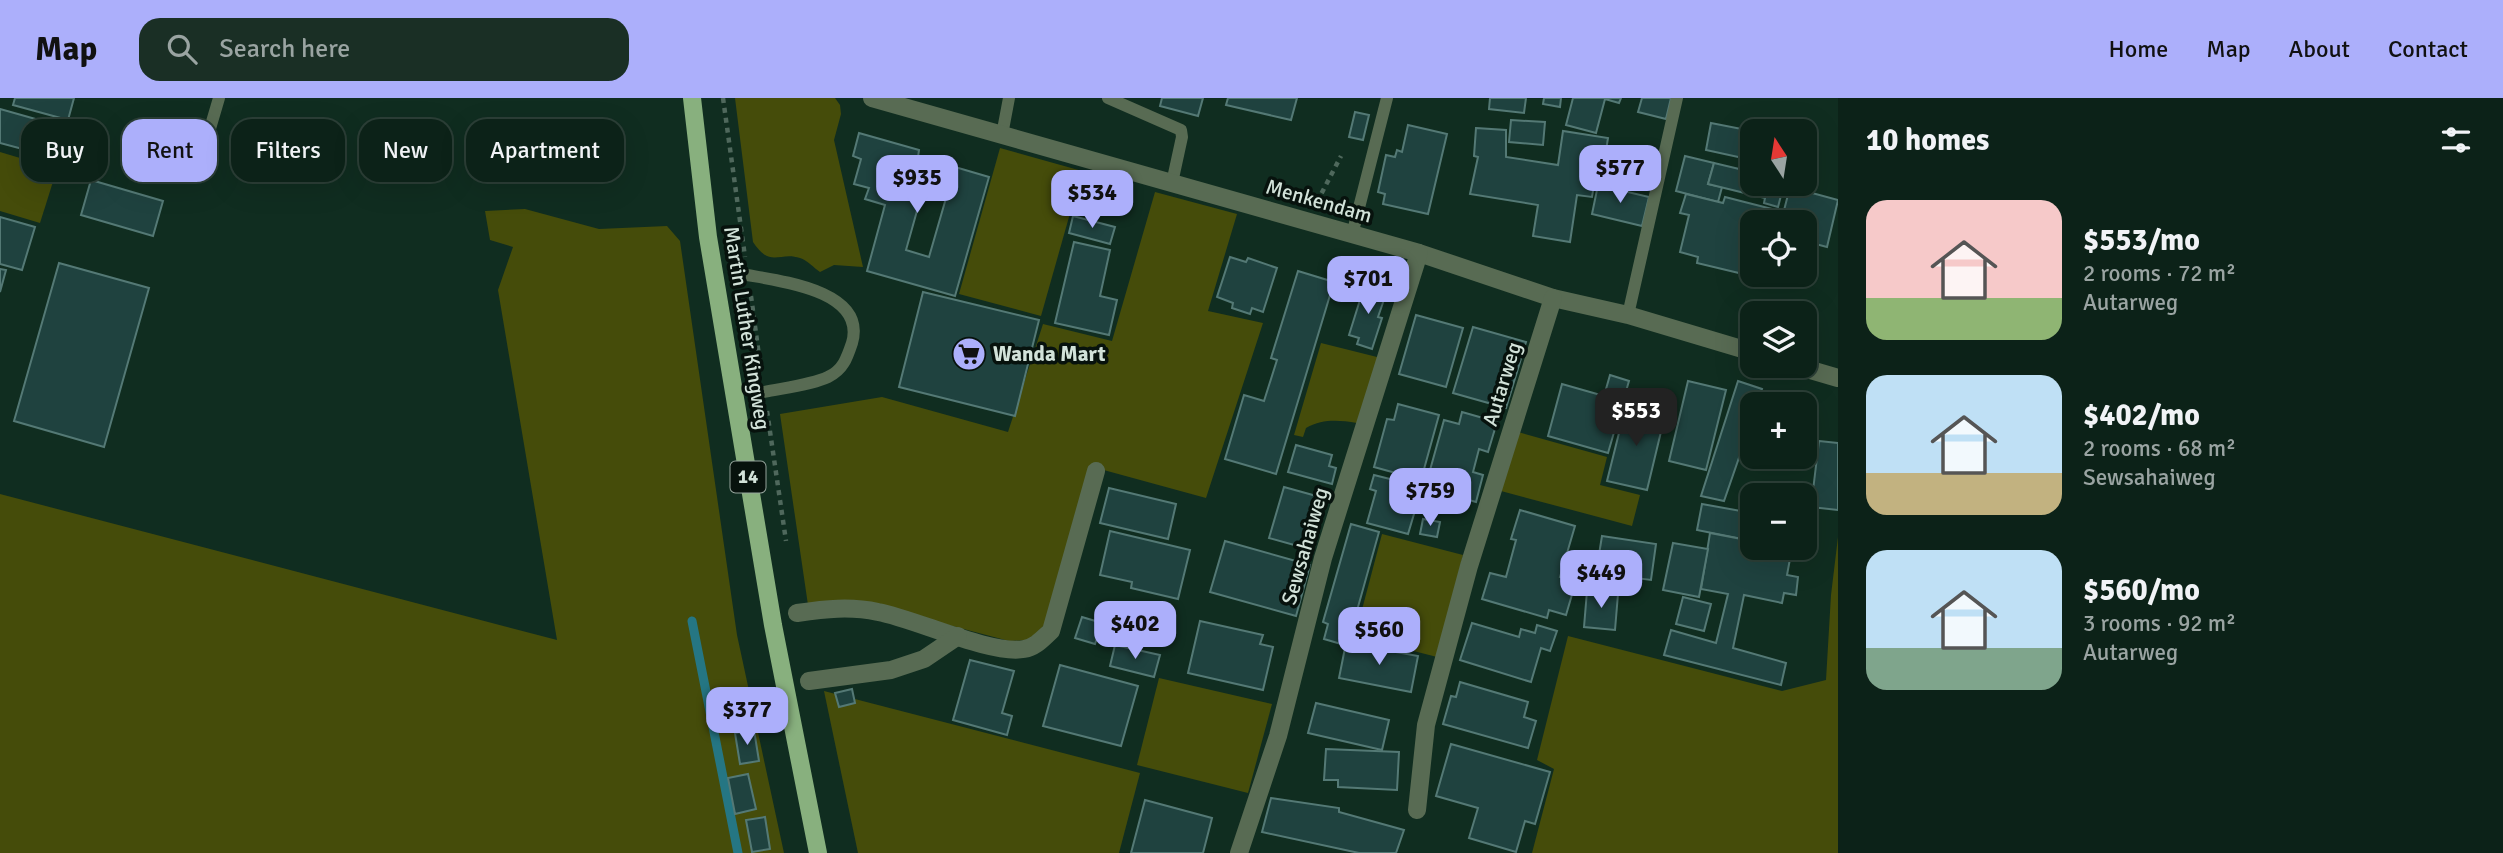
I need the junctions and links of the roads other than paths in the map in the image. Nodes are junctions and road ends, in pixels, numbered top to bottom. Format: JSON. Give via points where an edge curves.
{"nodes":[{"id":1,"x":219,"y":98,"type":"edge"},
{"id":2,"x":692,"y":98,"type":"edge"},
{"id":3,"x":872,"y":98,"type":"edge"},
{"id":4,"x":1009,"y":98,"type":"edge"},
{"id":5,"x":1108,"y":98,"type":"edge"},
{"id":6,"x":1387,"y":98,"type":"edge"},
{"id":7,"x":1677,"y":98,"type":"edge"},
{"id":8,"x":213,"y":119,"type":"edge"},
{"id":9,"x":1002,"y":135,"type":"junction"},
{"id":10,"x":1172,"y":183,"type":"junction"},
{"id":11,"x":1352,"y":235,"type":"junction"},
{"id":12,"x":1419,"y":253,"type":"junction"},
{"id":13,"x":747,"y":275,"type":"road end"},
{"id":14,"x":1553,"y":298,"type":"junction"},
{"id":15,"x":1628,"y":315,"type":"junction"},
{"id":16,"x":1740,"y":348,"type":"edge"},
{"id":17,"x":1817,"y":372,"type":"edge"},
{"id":18,"x":1838,"y":378,"type":"edge"},
{"id":19,"x":764,"y":392,"type":"road end"},
{"id":20,"x":1096,"y":471,"type":"dead end"},
{"id":21,"x":797,"y":613,"type":"dead end"},
{"id":22,"x":958,"y":636,"type":"junction"},
{"id":23,"x":808,"y":681,"type":"dead end"},
{"id":24,"x":1417,"y":810,"type":"dead end"},
{"id":25,"x":818,"y":853,"type":"edge"},
{"id":26,"x":1239,"y":853,"type":"edge"}],
"edges":[{"from":1,"to":8,"type":"lane"},
{"from":2,"to":25,"type":"main road","name":"Martin Luther Kingweg","number":"14","via":[[708,237],[773,625]]},
{"from":3,"to":9,"type":"street","name":"Menkendam"},
{"from":4,"to":9,"type":"lane"},
{"from":5,"to":10,"type":"lane","via":[[1181,130]]},
{"from":6,"to":11,"type":"lane"},
{"from":7,"to":15,"type":"lane"},
{"from":9,"to":10,"type":"street","name":"Menkendam"},
{"from":10,"to":11,"type":"street","name":"Menkendam"},
{"from":11,"to":12,"type":"street","name":"Menkendam"},
{"from":12,"to":14,"type":"street","name":"Menkendam"},
{"from":12,"to":26,"type":"street","name":"Sewsahaiweg","via":[[1323,558],[1278,736]]},
{"from":13,"to":19,"type":"lane","via":[[794,283],[832,297],[849,313],[854,337],[846,363],[828,377]]},
{"from":14,"to":15,"type":"street","name":"Menkendam"},
{"from":14,"to":24,"type":"street","name":"Autarweg","via":[[1469,566],[1426,725]]},
{"from":15,"to":16,"type":"street","name":"Menkendam"},
{"from":17,"to":18,"type":"street"},
{"from":20,"to":22,"type":"street","via":[[1051,631],[1038,644],[1024,649]]},
{"from":21,"to":22,"type":"street","via":[[841,607],[878,612]]},
{"from":22,"to":23,"type":"street","via":[[924,659],[891,670]]}]}
